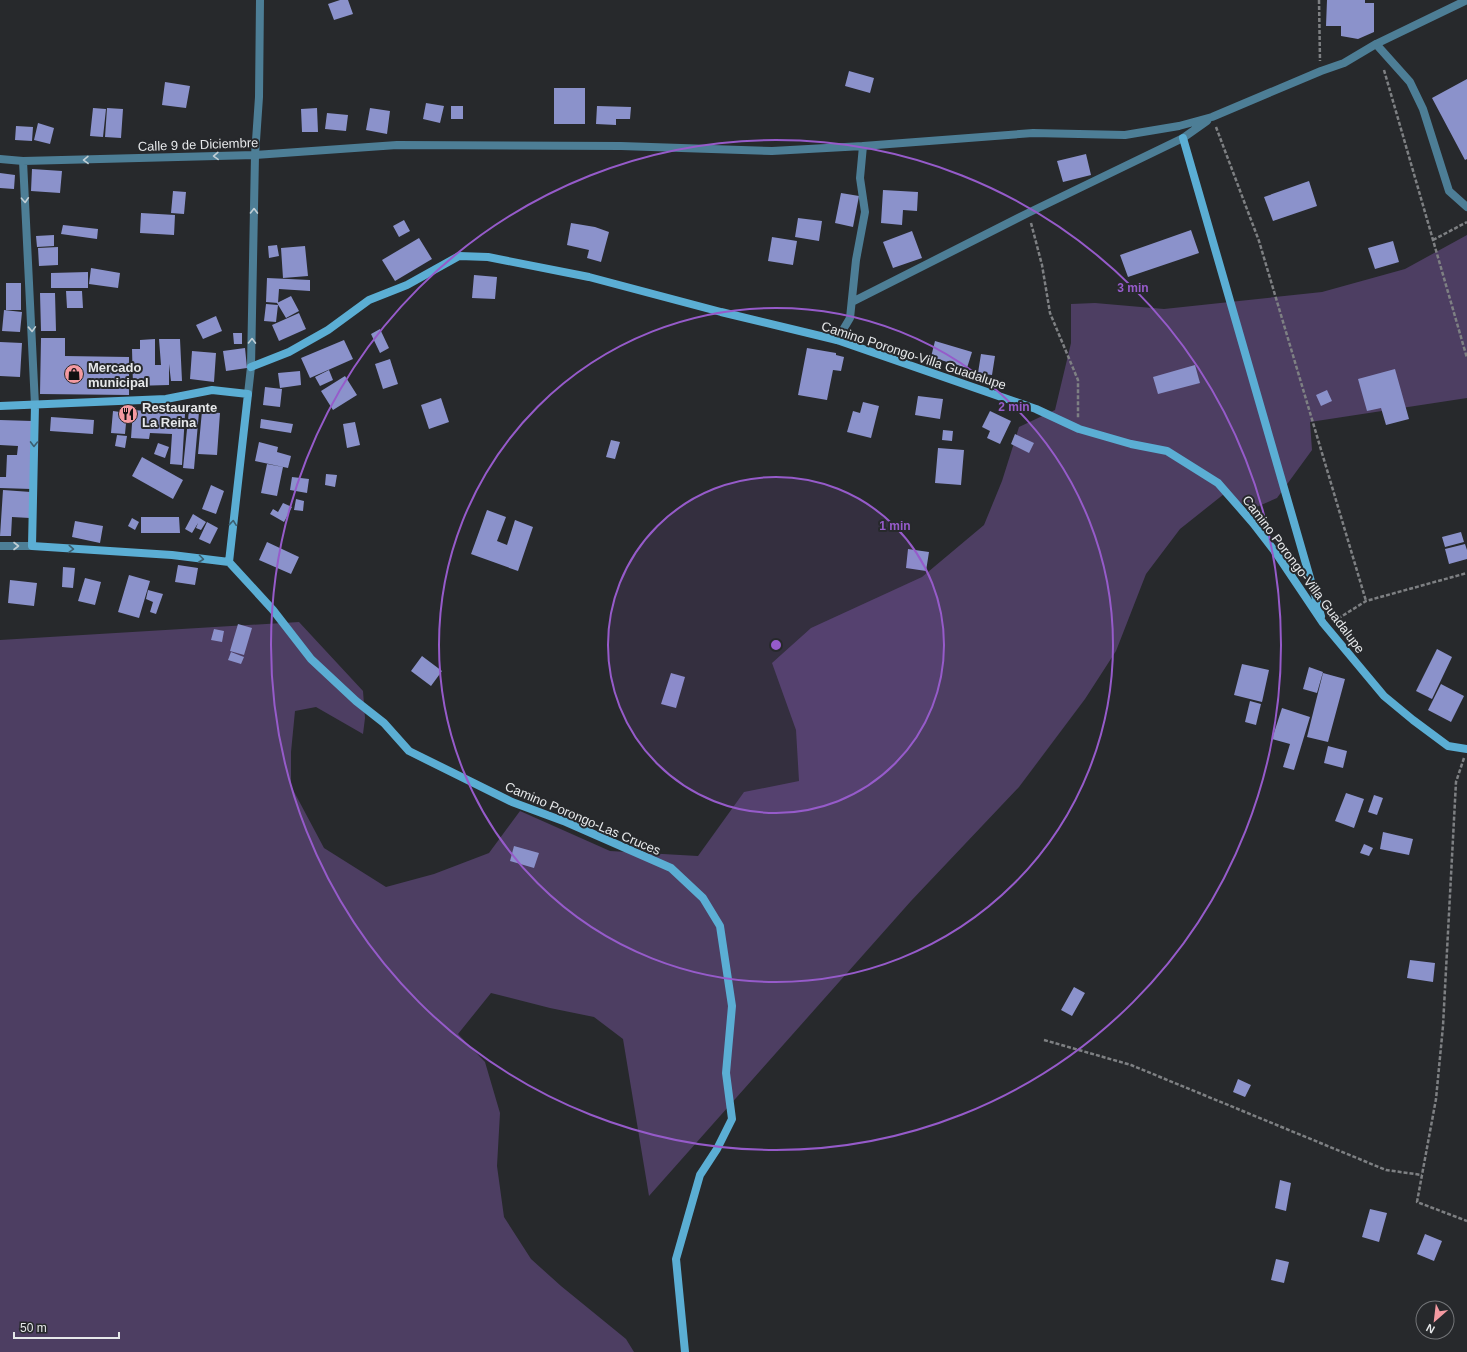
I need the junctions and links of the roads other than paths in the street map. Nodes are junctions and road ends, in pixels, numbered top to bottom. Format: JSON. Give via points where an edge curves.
{"nodes":[{"id":1,"x":260,"y":0,"type":"edge"},
{"id":2,"x":1467,"y":0,"type":"edge"},
{"id":3,"x":1376,"y":44,"type":"junction"},
{"id":4,"x":1212,"y":117,"type":"junction"},
{"id":5,"x":1183,"y":138,"type":"junction"},
{"id":6,"x":863,"y":146,"type":"junction"},
{"id":7,"x":255,"y":155,"type":"junction"},
{"id":8,"x":0,"y":159,"type":"edge"},
{"id":9,"x":23,"y":161,"type":"junction"},
{"id":10,"x":1467,"y":207,"type":"edge"},
{"id":11,"x":852,"y":302,"type":"junction"},
{"id":12,"x":837,"y":340,"type":"junction"},
{"id":13,"x":251,"y":367,"type":"junction"},
{"id":14,"x":248,"y":394,"type":"junction"},
{"id":15,"x":35,"y":404,"type":"junction"},
{"id":16,"x":0,"y":406,"type":"edge"},
{"id":17,"x":0,"y":546,"type":"edge"},
{"id":18,"x":32,"y":546,"type":"junction"},
{"id":19,"x":229,"y":562,"type":"junction"},
{"id":20,"x":1323,"y":622,"type":"junction"},
{"id":21,"x":1466,"y":753,"type":"edge"},
{"id":22,"x":685,"y":1352,"type":"edge"}],
"edges":[{"from":1,"to":7,"type":"street","via":[[260,97]]},
{"from":2,"to":3,"type":"street"},
{"from":3,"to":4,"type":"street","via":[[1344,63]]},
{"from":3,"to":10,"type":"street","via":[[1410,82],[1423,109],[1449,191]]},
{"from":4,"to":5,"type":"street"},
{"from":4,"to":6,"type":"street","name":"Calle 9 de Diciembre","via":[[1179,126],[1125,135],[1033,133]]},
{"from":5,"to":11,"type":"street"},
{"from":5,"to":20,"type":"street"},
{"from":6,"to":7,"type":"street","name":"Calle 9 de Diciembre","via":[[772,151],[622,146],[397,144]]},
{"from":6,"to":11,"type":"street","via":[[860,178],[864,212]]},
{"from":7,"to":9,"type":"street","name":"Calle 9 de Diciembre","one_way":true},
{"from":13,"to":7,"type":"street","one_way":true},
{"from":8,"to":9,"type":"street","name":"Calle 9 de Diciembre"},
{"from":9,"to":15,"type":"street","one_way":true},
{"from":11,"to":12,"type":"street","via":[[850,318]]},
{"from":12,"to":13,"type":"street","name":"Camino Porongo-Villa Guadalupe","via":[[589,277],[488,257],[459,256],[407,285],[369,300],[328,330],[289,352]]},
{"from":12,"to":20,"type":"street","name":"Camino Porongo-Villa Guadalupe","via":[[1036,409],[1079,429],[1167,451],[1218,483],[1276,553]]},
{"from":13,"to":14,"type":"street"},
{"from":14,"to":15,"type":"street","via":[[212,390],[166,399]]},
{"from":19,"to":14,"type":"street","one_way":true},
{"from":15,"to":16,"type":"street"},
{"from":15,"to":18,"type":"street","one_way":true},
{"from":17,"to":18,"type":"street","one_way":true},
{"from":18,"to":19,"type":"street","one_way":true,"via":[[172,555]]},
{"from":19,"to":22,"type":"street","name":"Camino Porongo-Las Cruces","via":[[274,610],[311,659],[384,723],[409,751],[512,802],[566,822],[671,868],[703,898],[720,926],[732,1006],[726,1073],[732,1119],[700,1175],[676,1259]]},
{"from":20,"to":21,"type":"street","name":"Camino Porongo-Villa Guadalupe","via":[[1384,696],[1448,746]]}]}
